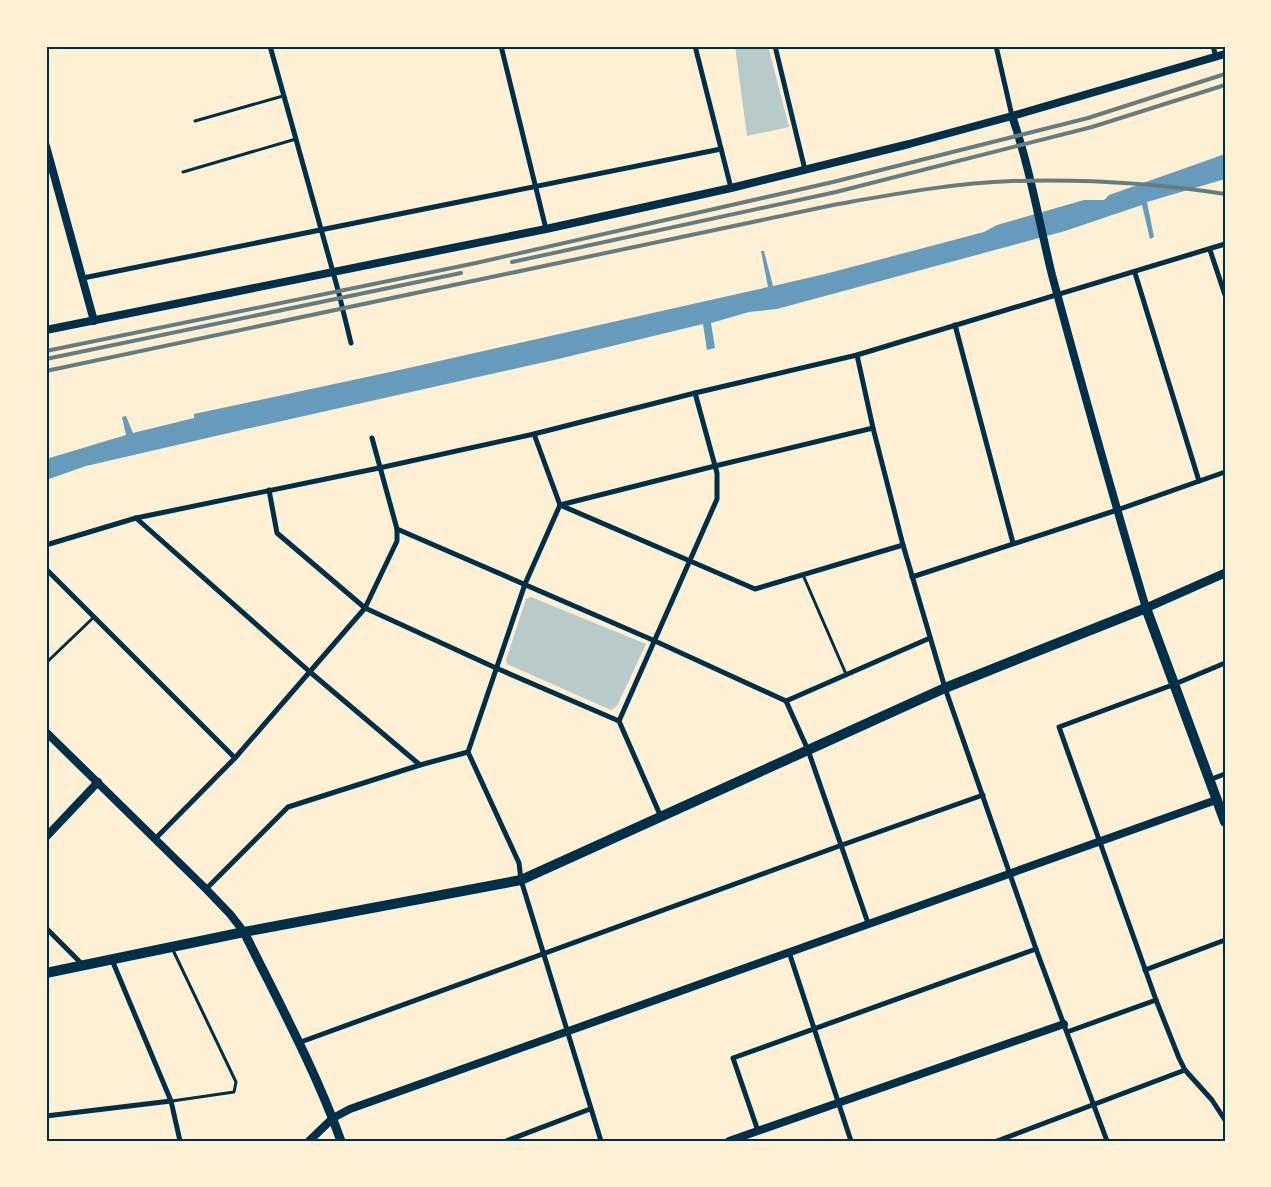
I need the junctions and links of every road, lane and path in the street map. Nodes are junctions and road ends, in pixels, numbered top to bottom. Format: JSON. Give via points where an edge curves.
{"nodes":[{"id":1,"x":270,"y":46,"type":"edge"},
{"id":2,"x":502,"y":46,"type":"edge"},
{"id":3,"x":695,"y":46,"type":"edge"},
{"id":4,"x":775,"y":46,"type":"edge"},
{"id":5,"x":996,"y":46,"type":"edge"},
{"id":6,"x":1213,"y":46,"type":"edge"},
{"id":7,"x":1225,"y":54,"type":"edge"},
{"id":8,"x":1216,"y":57,"type":"junction"},
{"id":9,"x":284,"y":96,"type":"junction"},
{"id":10,"x":1012,"y":116,"type":"junction"},
{"id":11,"x":195,"y":121,"type":"dead end"},
{"id":12,"x":296,"y":139,"type":"junction"},
{"id":13,"x":46,"y":146,"type":"edge"},
{"id":14,"x":721,"y":149,"type":"junction"},
{"id":15,"x":806,"y":170,"type":"junction"},
{"id":16,"x":184,"y":172,"type":"dead end"},
{"id":17,"x":537,"y":186,"type":"junction"},
{"id":18,"x":731,"y":188,"type":"junction"},
{"id":19,"x":546,"y":229,"type":"junction"},
{"id":20,"x":321,"y":230,"type":"junction"},
{"id":21,"x":1225,"y":244,"type":"edge"},
{"id":22,"x":1210,"y":250,"type":"junction"},
{"id":23,"x":333,"y":272,"type":"junction"},
{"id":24,"x":1135,"y":273,"type":"junction"},
{"id":25,"x":83,"y":278,"type":"junction"},
{"id":26,"x":1058,"y":294,"type":"junction"},
{"id":27,"x":1225,"y":295,"type":"edge"},
{"id":28,"x":94,"y":320,"type":"junction"},
{"id":29,"x":955,"y":325,"type":"junction"},
{"id":30,"x":46,"y":330,"type":"edge"},
{"id":31,"x":351,"y":343,"type":"dead end"},
{"id":32,"x":857,"y":355,"type":"junction"},
{"id":33,"x":695,"y":393,"type":"junction"},
{"id":34,"x":873,"y":428,"type":"junction"},
{"id":35,"x":534,"y":434,"type":"junction"},
{"id":36,"x":372,"y":438,"type":"dead end"},
{"id":37,"x":714,"y":466,"type":"junction"},
{"id":38,"x":379,"y":468,"type":"junction"},
{"id":39,"x":1225,"y":472,"type":"edge"},
{"id":40,"x":1199,"y":481,"type":"junction"},
{"id":41,"x":270,"y":490,"type":"junction"},
{"id":42,"x":560,"y":505,"type":"junction"},
{"id":43,"x":1117,"y":510,"type":"junction"},
{"id":44,"x":136,"y":518,"type":"junction"},
{"id":45,"x":397,"y":529,"type":"junction"},
{"id":46,"x":1013,"y":543,"type":"junction"},
{"id":47,"x":46,"y":545,"type":"edge"},
{"id":48,"x":903,"y":545,"type":"junction"},
{"id":49,"x":691,"y":561,"type":"junction"},
{"id":50,"x":46,"y":569,"type":"edge"},
{"id":51,"x":1225,"y":573,"type":"edge"},
{"id":52,"x":803,"y":575,"type":"junction"},
{"id":53,"x":912,"y":577,"type":"junction"},
{"id":54,"x":525,"y":584,"type":"junction"},
{"id":55,"x":365,"y":608,"type":"junction"},
{"id":56,"x":1146,"y":608,"type":"junction"},
{"id":57,"x":94,"y":617,"type":"junction"},
{"id":58,"x":930,"y":638,"type":"junction"},
{"id":59,"x":655,"y":641,"type":"junction"},
{"id":60,"x":46,"y":663,"type":"edge"},
{"id":61,"x":1225,"y":663,"type":"edge"},
{"id":62,"x":496,"y":668,"type":"junction"},
{"id":63,"x":310,"y":672,"type":"junction"},
{"id":64,"x":846,"y":674,"type":"junction"},
{"id":65,"x":1175,"y":684,"type":"junction"},
{"id":66,"x":945,"y":688,"type":"junction"},
{"id":67,"x":786,"y":701,"type":"junction"},
{"id":68,"x":619,"y":721,"type":"junction"},
{"id":69,"x":46,"y":732,"type":"edge"},
{"id":70,"x":808,"y":750,"type":"junction"},
{"id":71,"x":468,"y":752,"type":"junction"},
{"id":72,"x":235,"y":758,"type":"junction"},
{"id":73,"x":420,"y":765,"type":"junction"},
{"id":74,"x":1225,"y":774,"type":"edge"},
{"id":75,"x":1209,"y":780,"type":"junction"},
{"id":76,"x":98,"y":782,"type":"junction"},
{"id":77,"x":983,"y":796,"type":"junction"},
{"id":78,"x":1216,"y":800,"type":"junction"},
{"id":79,"x":661,"y":817,"type":"junction"},
{"id":80,"x":1225,"y":822,"type":"edge"},
{"id":81,"x":46,"y":837,"type":"edge"},
{"id":82,"x":156,"y":838,"type":"junction"},
{"id":83,"x":1100,"y":842,"type":"junction"},
{"id":84,"x":842,"y":845,"type":"junction"},
{"id":85,"x":1010,"y":873,"type":"junction"},
{"id":86,"x":521,"y":880,"type":"junction"},
{"id":87,"x":206,"y":889,"type":"junction"},
{"id":88,"x":868,"y":923,"type":"junction"},
{"id":89,"x":46,"y":928,"type":"edge"},
{"id":90,"x":244,"y":932,"type":"junction"},
{"id":91,"x":1225,"y":940,"type":"edge"},
{"id":92,"x":172,"y":948,"type":"junction"},
{"id":93,"x":1036,"y":949,"type":"junction"},
{"id":94,"x":789,"y":952,"type":"junction"},
{"id":95,"x":543,"y":953,"type":"junction"},
{"id":96,"x":112,"y":960,"type":"junction"},
{"id":97,"x":84,"y":966,"type":"junction"},
{"id":98,"x":1145,"y":970,"type":"junction"},
{"id":99,"x":46,"y":973,"type":"edge"},
{"id":100,"x":1156,"y":1000,"type":"junction"},
{"id":101,"x":1066,"y":1028,"type":"junction"},
{"id":102,"x":814,"y":1030,"type":"junction"},
{"id":103,"x":567,"y":1031,"type":"junction"},
{"id":104,"x":298,"y":1043,"type":"junction"},
{"id":105,"x":1185,"y":1070,"type":"junction"},
{"id":106,"x":171,"y":1101,"type":"junction"},
{"id":107,"x":838,"y":1104,"type":"junction"},
{"id":108,"x":1094,"y":1105,"type":"junction"},
{"id":109,"x":590,"y":1109,"type":"junction"},
{"id":110,"x":46,"y":1116,"type":"edge"},
{"id":111,"x":333,"y":1118,"type":"junction"},
{"id":112,"x":1225,"y":1120,"type":"edge"},
{"id":113,"x":758,"y":1131,"type":"junction"},
{"id":114,"x":180,"y":1141,"type":"edge"},
{"id":115,"x":309,"y":1141,"type":"edge"},
{"id":116,"x":342,"y":1141,"type":"edge"},
{"id":117,"x":506,"y":1141,"type":"edge"},
{"id":118,"x":601,"y":1141,"type":"edge"},
{"id":119,"x":729,"y":1141,"type":"edge"},
{"id":120,"x":851,"y":1141,"type":"edge"},
{"id":121,"x":996,"y":1141,"type":"edge"},
{"id":122,"x":1108,"y":1141,"type":"edge"}],
"edges":[{"from":1,"to":9,"type":"street"},
{"from":2,"to":17,"type":"street"},
{"from":3,"to":14,"type":"street"},
{"from":4,"to":15,"type":"street"},
{"from":5,"to":10,"type":"street"},
{"from":6,"to":8,"type":"street"},
{"from":7,"to":8,"type":"street"},
{"from":8,"to":10,"type":"street"},
{"from":9,"to":11,"type":"lane"},
{"from":9,"to":12,"type":"street"},
{"from":10,"to":15,"type":"street"},
{"from":10,"to":26,"type":"street"},
{"from":12,"to":16,"type":"lane"},
{"from":12,"to":20,"type":"street"},
{"from":13,"to":25,"type":"street"},
{"from":14,"to":17,"type":"street"},
{"from":14,"to":18,"type":"street"},
{"from":15,"to":18,"type":"street"},
{"from":17,"to":19,"type":"street"},
{"from":17,"to":20,"type":"street"},
{"from":18,"to":19,"type":"street"},
{"from":19,"to":23,"type":"street"},
{"from":20,"to":23,"type":"street"},
{"from":20,"to":25,"type":"street"},
{"from":21,"to":22,"type":"street"},
{"from":22,"to":24,"type":"street"},
{"from":22,"to":27,"type":"street"},
{"from":23,"to":28,"type":"street"},
{"from":23,"to":31,"type":"street"},
{"from":24,"to":26,"type":"street"},
{"from":24,"to":40,"type":"street"},
{"from":25,"to":28,"type":"street"},
{"from":26,"to":29,"type":"street"},
{"from":26,"to":43,"type":"street"},
{"from":28,"to":30,"type":"street"},
{"from":29,"to":32,"type":"street"},
{"from":29,"to":46,"type":"street"},
{"from":32,"to":33,"type":"street"},
{"from":32,"to":34,"type":"street"},
{"from":33,"to":35,"type":"street"},
{"from":33,"to":37,"type":"street"},
{"from":34,"to":37,"type":"street"},
{"from":34,"to":48,"type":"street"},
{"from":35,"to":38,"type":"street"},
{"from":35,"to":42,"type":"street"},
{"from":36,"to":38,"type":"street"},
{"from":37,"to":42,"type":"street"},
{"from":37,"to":49,"type":"street","via":[[717,499]]},
{"from":38,"to":41,"type":"street"},
{"from":38,"to":45,"type":"street"},
{"from":39,"to":40,"type":"street"},
{"from":40,"to":43,"type":"street"},
{"from":41,"to":44,"type":"street"},
{"from":41,"to":55,"type":"street","via":[[277,533]]},
{"from":42,"to":49,"type":"street"},
{"from":42,"to":54,"type":"street"},
{"from":43,"to":46,"type":"street"},
{"from":43,"to":56,"type":"street"},
{"from":44,"to":47,"type":"street"},
{"from":44,"to":63,"type":"street"},
{"from":45,"to":54,"type":"street"},
{"from":45,"to":55,"type":"street","via":[[397,541]]},
{"from":46,"to":53,"type":"street"},
{"from":48,"to":52,"type":"street"},
{"from":48,"to":53,"type":"street"},
{"from":49,"to":52,"type":"street","via":[[755,589]]},
{"from":49,"to":59,"type":"street"},
{"from":50,"to":57,"type":"street"},
{"from":51,"to":56,"type":"main road"},
{"from":52,"to":64,"type":"lane"},
{"from":53,"to":58,"type":"street"},
{"from":54,"to":59,"type":"street"},
{"from":54,"to":62,"type":"street"},
{"from":55,"to":62,"type":"street"},
{"from":55,"to":63,"type":"street"},
{"from":56,"to":65,"type":"highway"},
{"from":56,"to":66,"type":"highway"},
{"from":57,"to":60,"type":"lane"},
{"from":57,"to":72,"type":"street"},
{"from":58,"to":64,"type":"street"},
{"from":58,"to":66,"type":"street"},
{"from":59,"to":67,"type":"street"},
{"from":59,"to":68,"type":"street"},
{"from":61,"to":65,"type":"street"},
{"from":62,"to":68,"type":"street"},
{"from":62,"to":71,"type":"street"},
{"from":63,"to":72,"type":"street"},
{"from":63,"to":73,"type":"street"},
{"from":64,"to":67,"type":"street"},
{"from":65,"to":75,"type":"highway"},
{"from":65,"to":83,"type":"street","via":[[1059,727]]},
{"from":66,"to":70,"type":"highway"},
{"from":66,"to":77,"type":"street"},
{"from":67,"to":70,"type":"street"},
{"from":68,"to":79,"type":"street"},
{"from":69,"to":76,"type":"street"},
{"from":70,"to":79,"type":"highway"},
{"from":70,"to":84,"type":"street"},
{"from":71,"to":73,"type":"street"},
{"from":71,"to":86,"type":"street","via":[[519,863]]},
{"from":72,"to":82,"type":"street"},
{"from":73,"to":87,"type":"street","via":[[288,806]]},
{"from":74,"to":75,"type":"street"},
{"from":75,"to":78,"type":"highway"},
{"from":76,"to":81,"type":"street"},
{"from":76,"to":82,"type":"street"},
{"from":77,"to":84,"type":"street"},
{"from":77,"to":85,"type":"street"},
{"from":78,"to":80,"type":"highway"},
{"from":78,"to":83,"type":"street"},
{"from":79,"to":86,"type":"highway"},
{"from":82,"to":87,"type":"street"},
{"from":83,"to":85,"type":"street"},
{"from":83,"to":98,"type":"street"},
{"from":84,"to":88,"type":"street"},
{"from":84,"to":95,"type":"street"},
{"from":85,"to":88,"type":"street"},
{"from":85,"to":93,"type":"street"},
{"from":86,"to":90,"type":"highway"},
{"from":86,"to":95,"type":"street"},
{"from":87,"to":90,"type":"street"},
{"from":88,"to":94,"type":"street"},
{"from":89,"to":97,"type":"street"},
{"from":90,"to":92,"type":"highway"},
{"from":90,"to":104,"type":"main road"},
{"from":91,"to":98,"type":"street"},
{"from":92,"to":96,"type":"highway"},
{"from":92,"to":106,"type":"lane","via":[[236,1082],[234,1092]]},
{"from":93,"to":101,"type":"street"},
{"from":93,"to":102,"type":"street"},
{"from":94,"to":102,"type":"street"},
{"from":94,"to":103,"type":"street"},
{"from":95,"to":103,"type":"street"},
{"from":95,"to":104,"type":"street"},
{"from":96,"to":97,"type":"highway"},
{"from":96,"to":106,"type":"street"},
{"from":97,"to":99,"type":"highway"},
{"from":98,"to":100,"type":"street"},
{"from":100,"to":101,"type":"street"},
{"from":100,"to":105,"type":"street"},
{"from":101,"to":107,"type":"street"},
{"from":101,"to":108,"type":"street"},
{"from":102,"to":107,"type":"street"},
{"from":102,"to":113,"type":"street","via":[[733,1058]]},
{"from":103,"to":109,"type":"street"},
{"from":103,"to":111,"type":"street","via":[[350,1109]]},
{"from":104,"to":111,"type":"main road"},
{"from":105,"to":108,"type":"street"},
{"from":105,"to":112,"type":"street"},
{"from":106,"to":110,"type":"street"},
{"from":106,"to":114,"type":"street"},
{"from":107,"to":113,"type":"street"},
{"from":107,"to":120,"type":"street"},
{"from":108,"to":121,"type":"street"},
{"from":108,"to":122,"type":"street"},
{"from":109,"to":117,"type":"street"},
{"from":109,"to":118,"type":"street"},
{"from":111,"to":115,"type":"street"},
{"from":111,"to":116,"type":"main road"},
{"from":113,"to":119,"type":"street"}]}
